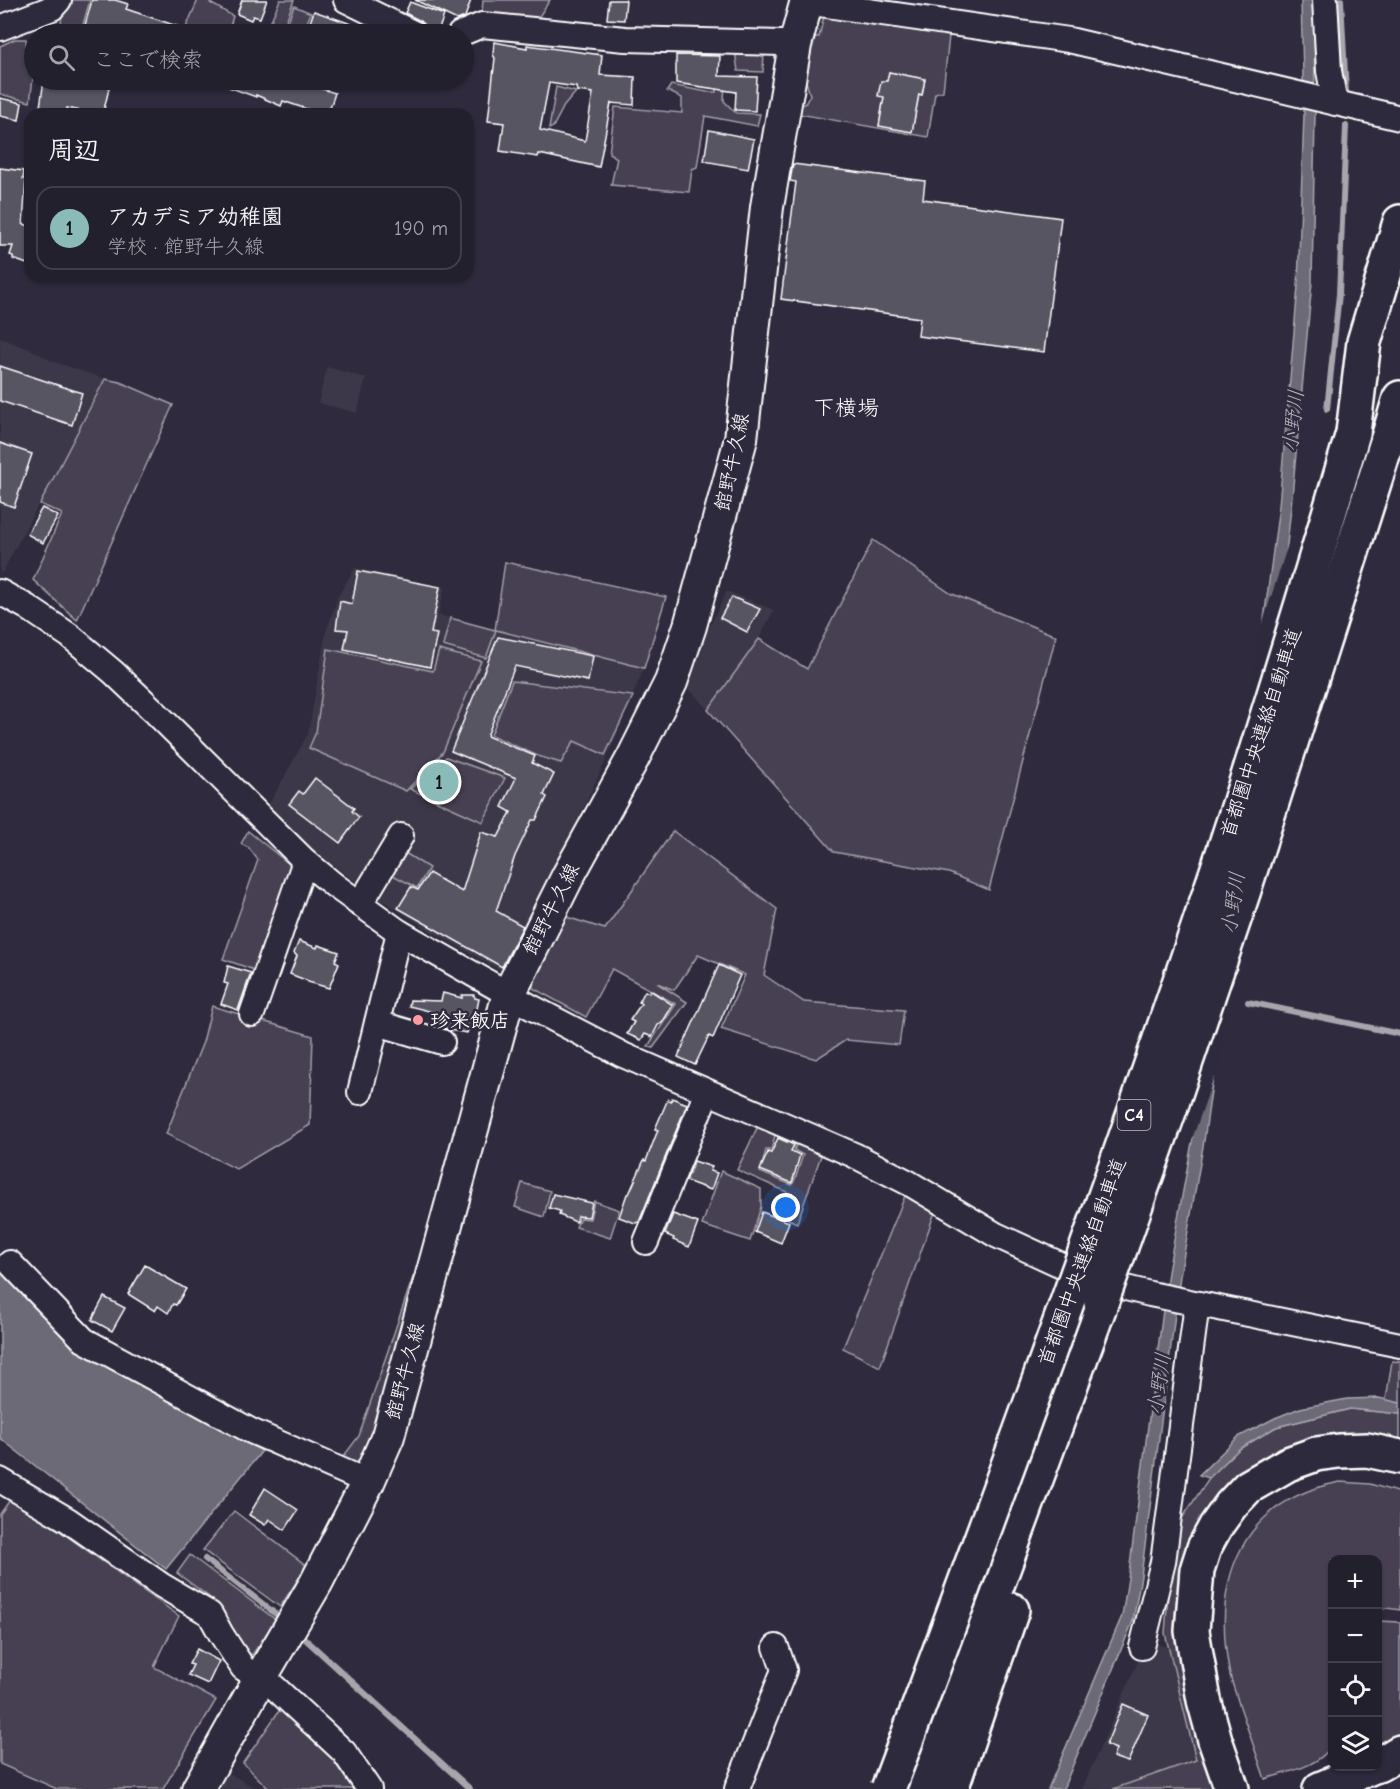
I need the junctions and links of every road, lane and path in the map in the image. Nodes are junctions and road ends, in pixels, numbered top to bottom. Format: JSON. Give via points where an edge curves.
{"nodes":[{"id":1,"x":59,"y":0,"type":"edge"},
{"id":2,"x":346,"y":0,"type":"edge"},
{"id":3,"x":1325,"y":0,"type":"edge"},
{"id":4,"x":807,"y":1,"type":"edge"},
{"id":5,"x":11,"y":17,"type":"edge"},
{"id":6,"x":395,"y":24,"type":"edge"},
{"id":7,"x":474,"y":28,"type":"edge"},
{"id":8,"x":795,"y":45,"type":"junction"},
{"id":9,"x":1331,"y":102,"type":"junction"},
{"id":10,"x":1400,"y":118,"type":"edge"},
{"id":11,"x":1400,"y":222,"type":"edge"},
{"id":12,"x":1400,"y":282,"type":"edge"},
{"id":13,"x":1400,"y":398,"type":"edge"},
{"id":14,"x":1394,"y":428,"type":"edge"},
{"id":15,"x":1353,"y":432,"type":"junction"},
{"id":16,"x":0,"y":592,"type":"edge"},
{"id":17,"x":401,"y":836,"type":"dead end"},
{"id":18,"x":305,"y":861,"type":"junction"},
{"id":19,"x":358,"y":903,"type":"junction"},
{"id":20,"x":399,"y":932,"type":"junction"},
{"id":21,"x":509,"y":994,"type":"junction"},
{"id":22,"x":252,"y":1014,"type":"dead end"},
{"id":23,"x":377,"y":1023,"type":"junction"},
{"id":24,"x":442,"y":1042,"type":"dead end"},
{"id":25,"x":360,"y":1092,"type":"dead end"},
{"id":26,"x":707,"y":1092,"type":"junction"},
{"id":27,"x":646,"y":1242,"type":"dead end"},
{"id":28,"x":10,"y":1263,"type":"dead end"},
{"id":29,"x":1192,"y":1302,"type":"junction"},
{"id":30,"x":1101,"y":1304,"type":"junction"},
{"id":31,"x":1400,"y":1345,"type":"edge"},
{"id":32,"x":1400,"y":1457,"type":"edge"},
{"id":33,"x":1400,"y":1479,"type":"edge"},
{"id":34,"x":0,"y":1480,"type":"edge"},
{"id":35,"x":368,"y":1482,"type":"junction"},
{"id":36,"x":776,"y":1647,"type":"dead end"},
{"id":37,"x":1142,"y":1647,"type":"dead end"},
{"id":38,"x":261,"y":1677,"type":"junction"},
{"id":39,"x":1400,"y":1752,"type":"edge"},
{"id":40,"x":1382,"y":1762,"type":"edge"},
{"id":41,"x":1364,"y":1771,"type":"edge"},
{"id":42,"x":198,"y":1789,"type":"edge"},
{"id":43,"x":369,"y":1789,"type":"edge"},
{"id":44,"x":736,"y":1789,"type":"edge"},
{"id":45,"x":888,"y":1789,"type":"edge"},
{"id":46,"x":922,"y":1789,"type":"edge"},
{"id":47,"x":951,"y":1789,"type":"edge"},
{"id":48,"x":1232,"y":1789,"type":"edge"},
{"id":49,"x":1253,"y":1789,"type":"edge"},
{"id":50,"x":1320,"y":1789,"type":"edge"}],
"edges":[{"from":1,"to":5,"type":"street","via":[[52,8]]},
{"from":2,"to":6,"type":"street"},
{"from":3,"to":9,"type":"street"},
{"from":4,"to":8,"type":"main road","name":"館野牛久線"},
{"from":4,"to":9,"type":"street","via":[[1069,40]]},
{"from":7,"to":8,"type":"street","via":[[482,25],[625,39]]},
{"from":8,"to":21,"type":"main road","name":"館野牛久線","via":[[767,207],[741,439],[690,626],[671,682]]},
{"from":9,"to":10,"type":"street"},
{"from":11,"to":15,"type":"highway","via":[[1365,342]]},
{"from":12,"to":15,"type":"highway","name":"首都圏中央連絡自動車道","number":"C4"},
{"from":13,"to":14,"type":"highway","name":"首都圏中央連絡自動車道","number":"C4"},
{"from":14,"to":30,"type":"highway","name":"首都圏中央連絡自動車道","number":"C4","bridge":true,"via":[[1244,890]]},
{"from":15,"to":45,"type":"highway","name":"首都圏中央連絡自動車道","number":"C4","bridge":true,"via":[[1278,684],[1145,1084]]},
{"from":16,"to":18,"type":"street","via":[[70,636],[119,678]]},
{"from":17,"to":19,"type":"street"},
{"from":18,"to":19,"type":"street"},
{"from":18,"to":22,"type":"street"},
{"from":19,"to":20,"type":"street"},
{"from":20,"to":21,"type":"street"},
{"from":20,"to":23,"type":"street"},
{"from":21,"to":26,"type":"street","via":[[623,1055]]},
{"from":21,"to":35,"type":"main road","name":"館野牛久線","via":[[388,1436]]},
{"from":23,"to":24,"type":"street"},
{"from":23,"to":25,"type":"street"},
{"from":26,"to":27,"type":"street"},
{"from":26,"to":29,"type":"street","via":[[854,1155],[996,1235],[1094,1280]]},
{"from":28,"to":35,"type":"street","via":[[84,1340],[251,1431]]},
{"from":29,"to":31,"type":"street"},
{"from":29,"to":37,"type":"street","via":[[1162,1562]]},
{"from":30,"to":46,"type":"highway","name":"首都圏中央連絡自動車道","number":"C4"},
{"from":30,"to":47,"type":"highway","via":[[1076,1422]]},
{"from":32,"to":48,"type":"highway","via":[[1367,1450],[1339,1451],[1288,1464],[1248,1487],[1231,1505],[1204,1548],[1197,1570],[1192,1632],[1204,1700]]},
{"from":33,"to":49,"type":"highway","via":[[1347,1470],[1304,1479],[1260,1504],[1221,1555],[1211,1602],[1213,1656],[1225,1710]]},
{"from":34,"to":38,"type":"street","via":[[210,1614],[243,1668]]},
{"from":35,"to":38,"type":"main road","name":"館野牛久線"},
{"from":36,"to":44,"type":"street","via":[[784,1670]]},
{"from":38,"to":42,"type":"main road","name":"館野牛久線"},
{"from":38,"to":43,"type":"street","via":[[344,1752]]},
{"from":39,"to":40,"type":"highway"},
{"from":41,"to":50,"type":"highway"}]}
